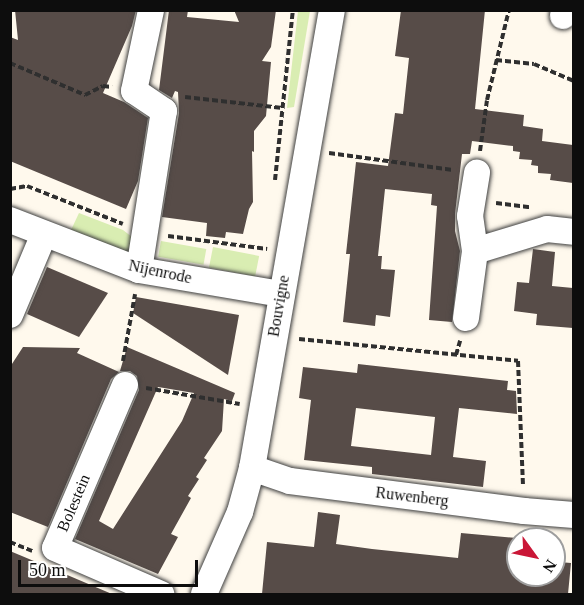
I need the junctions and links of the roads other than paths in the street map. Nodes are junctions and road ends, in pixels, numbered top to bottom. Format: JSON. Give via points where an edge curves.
{"nodes":[{"id":1,"x":151,"y":10,"type":"edge"},
{"id":2,"x":332,"y":10,"type":"edge"},
{"id":3,"x":477,"y":173,"type":"road end"},
{"id":4,"x":10,"y":220,"type":"edge"},
{"id":5,"x":573,"y":232,"type":"edge"},
{"id":6,"x":44,"y":234,"type":"junction"},
{"id":7,"x":475,"y":250,"type":"junction"},
{"id":8,"x":139,"y":270,"type":"junction"},
{"id":9,"x":271,"y":292,"type":"junction"},
{"id":10,"x":10,"y":315,"type":"edge"},
{"id":11,"x":466,"y":318,"type":"dead end"},
{"id":12,"x":125,"y":385,"type":"road end"},
{"id":13,"x":252,"y":468,"type":"junction"},
{"id":14,"x":573,"y":515,"type":"edge"},
{"id":15,"x":161,"y":594,"type":"edge"},
{"id":16,"x":204,"y":594,"type":"edge"}],
"edges":[{"from":1,"to":8,"type":"street","via":[[134,91],[164,111]]},
{"from":2,"to":9,"type":"street","name":"Bouvigne","via":[[307,150]]},
{"from":3,"to":7,"type":"street","via":[[470,216]]},
{"from":4,"to":6,"type":"street","name":"Nijenrode"},
{"from":5,"to":7,"type":"street","via":[[547,229]]},
{"from":6,"to":8,"type":"street","name":"Nijenrode"},
{"from":6,"to":10,"type":"street"},
{"from":7,"to":11,"type":"street"},
{"from":8,"to":9,"type":"street","name":"Nijenrode"},
{"from":9,"to":13,"type":"street","name":"Bouvigne","via":[[274,337]]},
{"from":12,"to":15,"type":"street","name":"Bolestein","via":[[55,548]]},
{"from":13,"to":14,"type":"street","name":"Ruwenberg","via":[[290,481]]},
{"from":13,"to":16,"type":"street","name":"Bouvigne","via":[[240,512]]}]}
